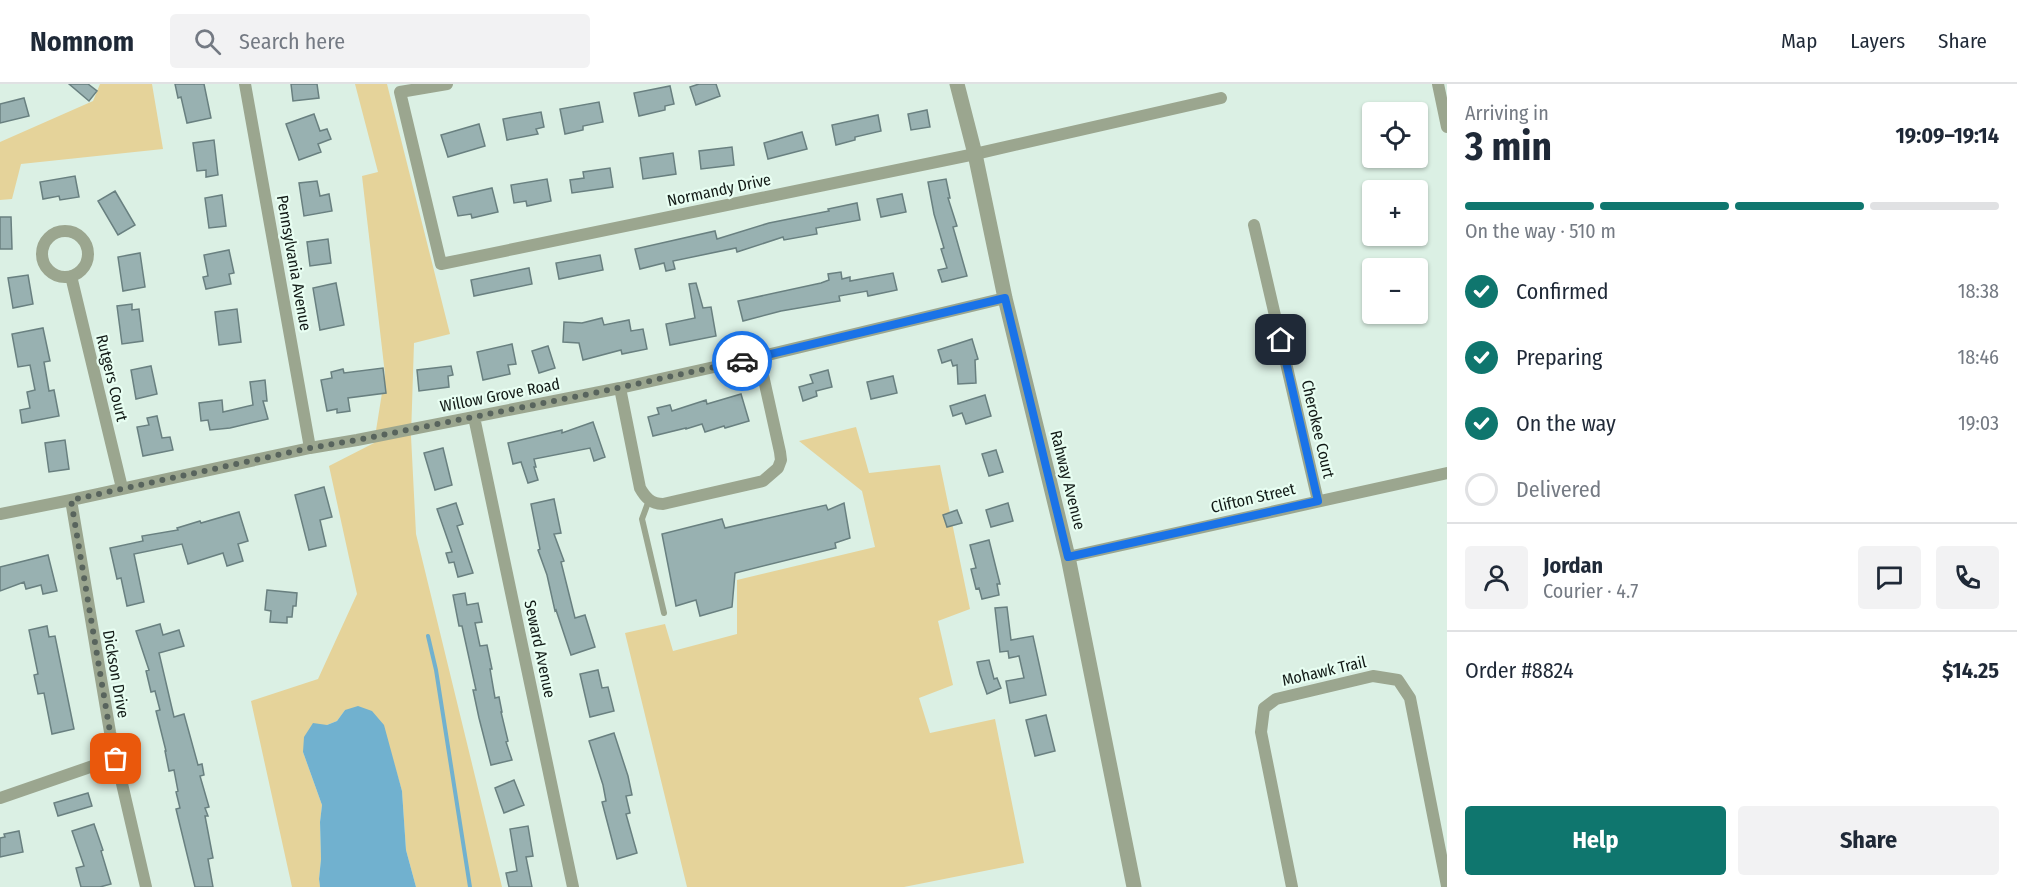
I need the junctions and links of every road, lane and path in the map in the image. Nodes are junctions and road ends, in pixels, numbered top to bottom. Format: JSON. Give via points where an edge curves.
{"nodes":[{"id":1,"x":245,"y":84,"type":"edge"},
{"id":2,"x":447,"y":84,"type":"edge"},
{"id":3,"x":957,"y":84,"type":"edge"},
{"id":4,"x":1438,"y":84,"type":"edge"},
{"id":5,"x":1221,"y":98,"type":"dead end"},
{"id":6,"x":1447,"y":127,"type":"edge"},
{"id":7,"x":975,"y":154,"type":"junction"},
{"id":8,"x":1254,"y":225,"type":"dead end"},
{"id":9,"x":70,"y":276,"type":"dead end"},
{"id":10,"x":1005,"y":298,"type":"junction"},
{"id":11,"x":759,"y":357,"type":"junction"},
{"id":12,"x":620,"y":388,"type":"junction"},
{"id":13,"x":474,"y":417,"type":"junction"},
{"id":14,"x":310,"y":448,"type":"junction"},
{"id":15,"x":1447,"y":473,"type":"edge"},
{"id":16,"x":122,"y":488,"type":"junction"},
{"id":17,"x":71,"y":500,"type":"junction"},
{"id":18,"x":649,"y":500,"type":"junction"},
{"id":19,"x":1318,"y":501,"type":"junction"},
{"id":20,"x":0,"y":514,"type":"edge"},
{"id":21,"x":1068,"y":557,"type":"junction"},
{"id":22,"x":664,"y":613,"type":"dead end"},
{"id":23,"x":116,"y":759,"type":"junction"},
{"id":24,"x":0,"y":798,"type":"edge"},
{"id":25,"x":1447,"y":886,"type":"edge"},
{"id":26,"x":146,"y":887,"type":"edge"},
{"id":27,"x":573,"y":887,"type":"edge"},
{"id":28,"x":1134,"y":887,"type":"edge"},
{"id":29,"x":1292,"y":887,"type":"edge"}],
"edges":[{"from":1,"to":14,"type":"street","name":"Pennsylvania Avenue"},
{"from":2,"to":7,"type":"street","name":"Normandy Drive","via":[[400,92],[441,264]]},
{"from":3,"to":7,"type":"street","name":"Rahway Avenue"},
{"from":4,"to":6,"type":"street"},
{"from":5,"to":7,"type":"street","name":"Normandy Drive"},
{"from":7,"to":10,"type":"street","name":"Rahway Avenue"},
{"from":8,"to":19,"type":"street","name":"Cherokee Court"},
{"from":9,"to":16,"type":"street","name":"Rutgers Court"},
{"from":10,"to":11,"type":"street","name":"Willow Grove Road"},
{"from":10,"to":21,"type":"street","name":"Rahway Avenue"},
{"from":11,"to":12,"type":"street","name":"Willow Grove Road"},
{"from":11,"to":18,"type":"street","via":[[781,460],[778,468],[763,481],[663,504]]},
{"from":12,"to":13,"type":"street","name":"Willow Grove Road"},
{"from":12,"to":18,"type":"street","via":[[640,488]]},
{"from":13,"to":14,"type":"street","name":"Willow Grove Road"},
{"from":13,"to":27,"type":"street","name":"Seward Avenue"},
{"from":14,"to":16,"type":"street","name":"Willow Grove Road"},
{"from":15,"to":19,"type":"street","name":"Clifton Street"},
{"from":16,"to":17,"type":"street","name":"Willow Grove Road"},
{"from":17,"to":20,"type":"street","name":"Willow Grove Road"},
{"from":17,"to":23,"type":"street","name":"Dickson Drive"},
{"from":18,"to":22,"type":"lane","via":[[642,519]]},
{"from":19,"to":21,"type":"street","name":"Clifton Street"},
{"from":21,"to":28,"type":"street","name":"Rahway Avenue"},
{"from":23,"to":24,"type":"street"},
{"from":23,"to":26,"type":"street","name":"Dickson Drive"},
{"from":25,"to":29,"type":"street","name":"Mohawk Trail","via":[[1410,698],[1398,680],[1373,676],[1276,699],[1264,708],[1261,732]]}]}
